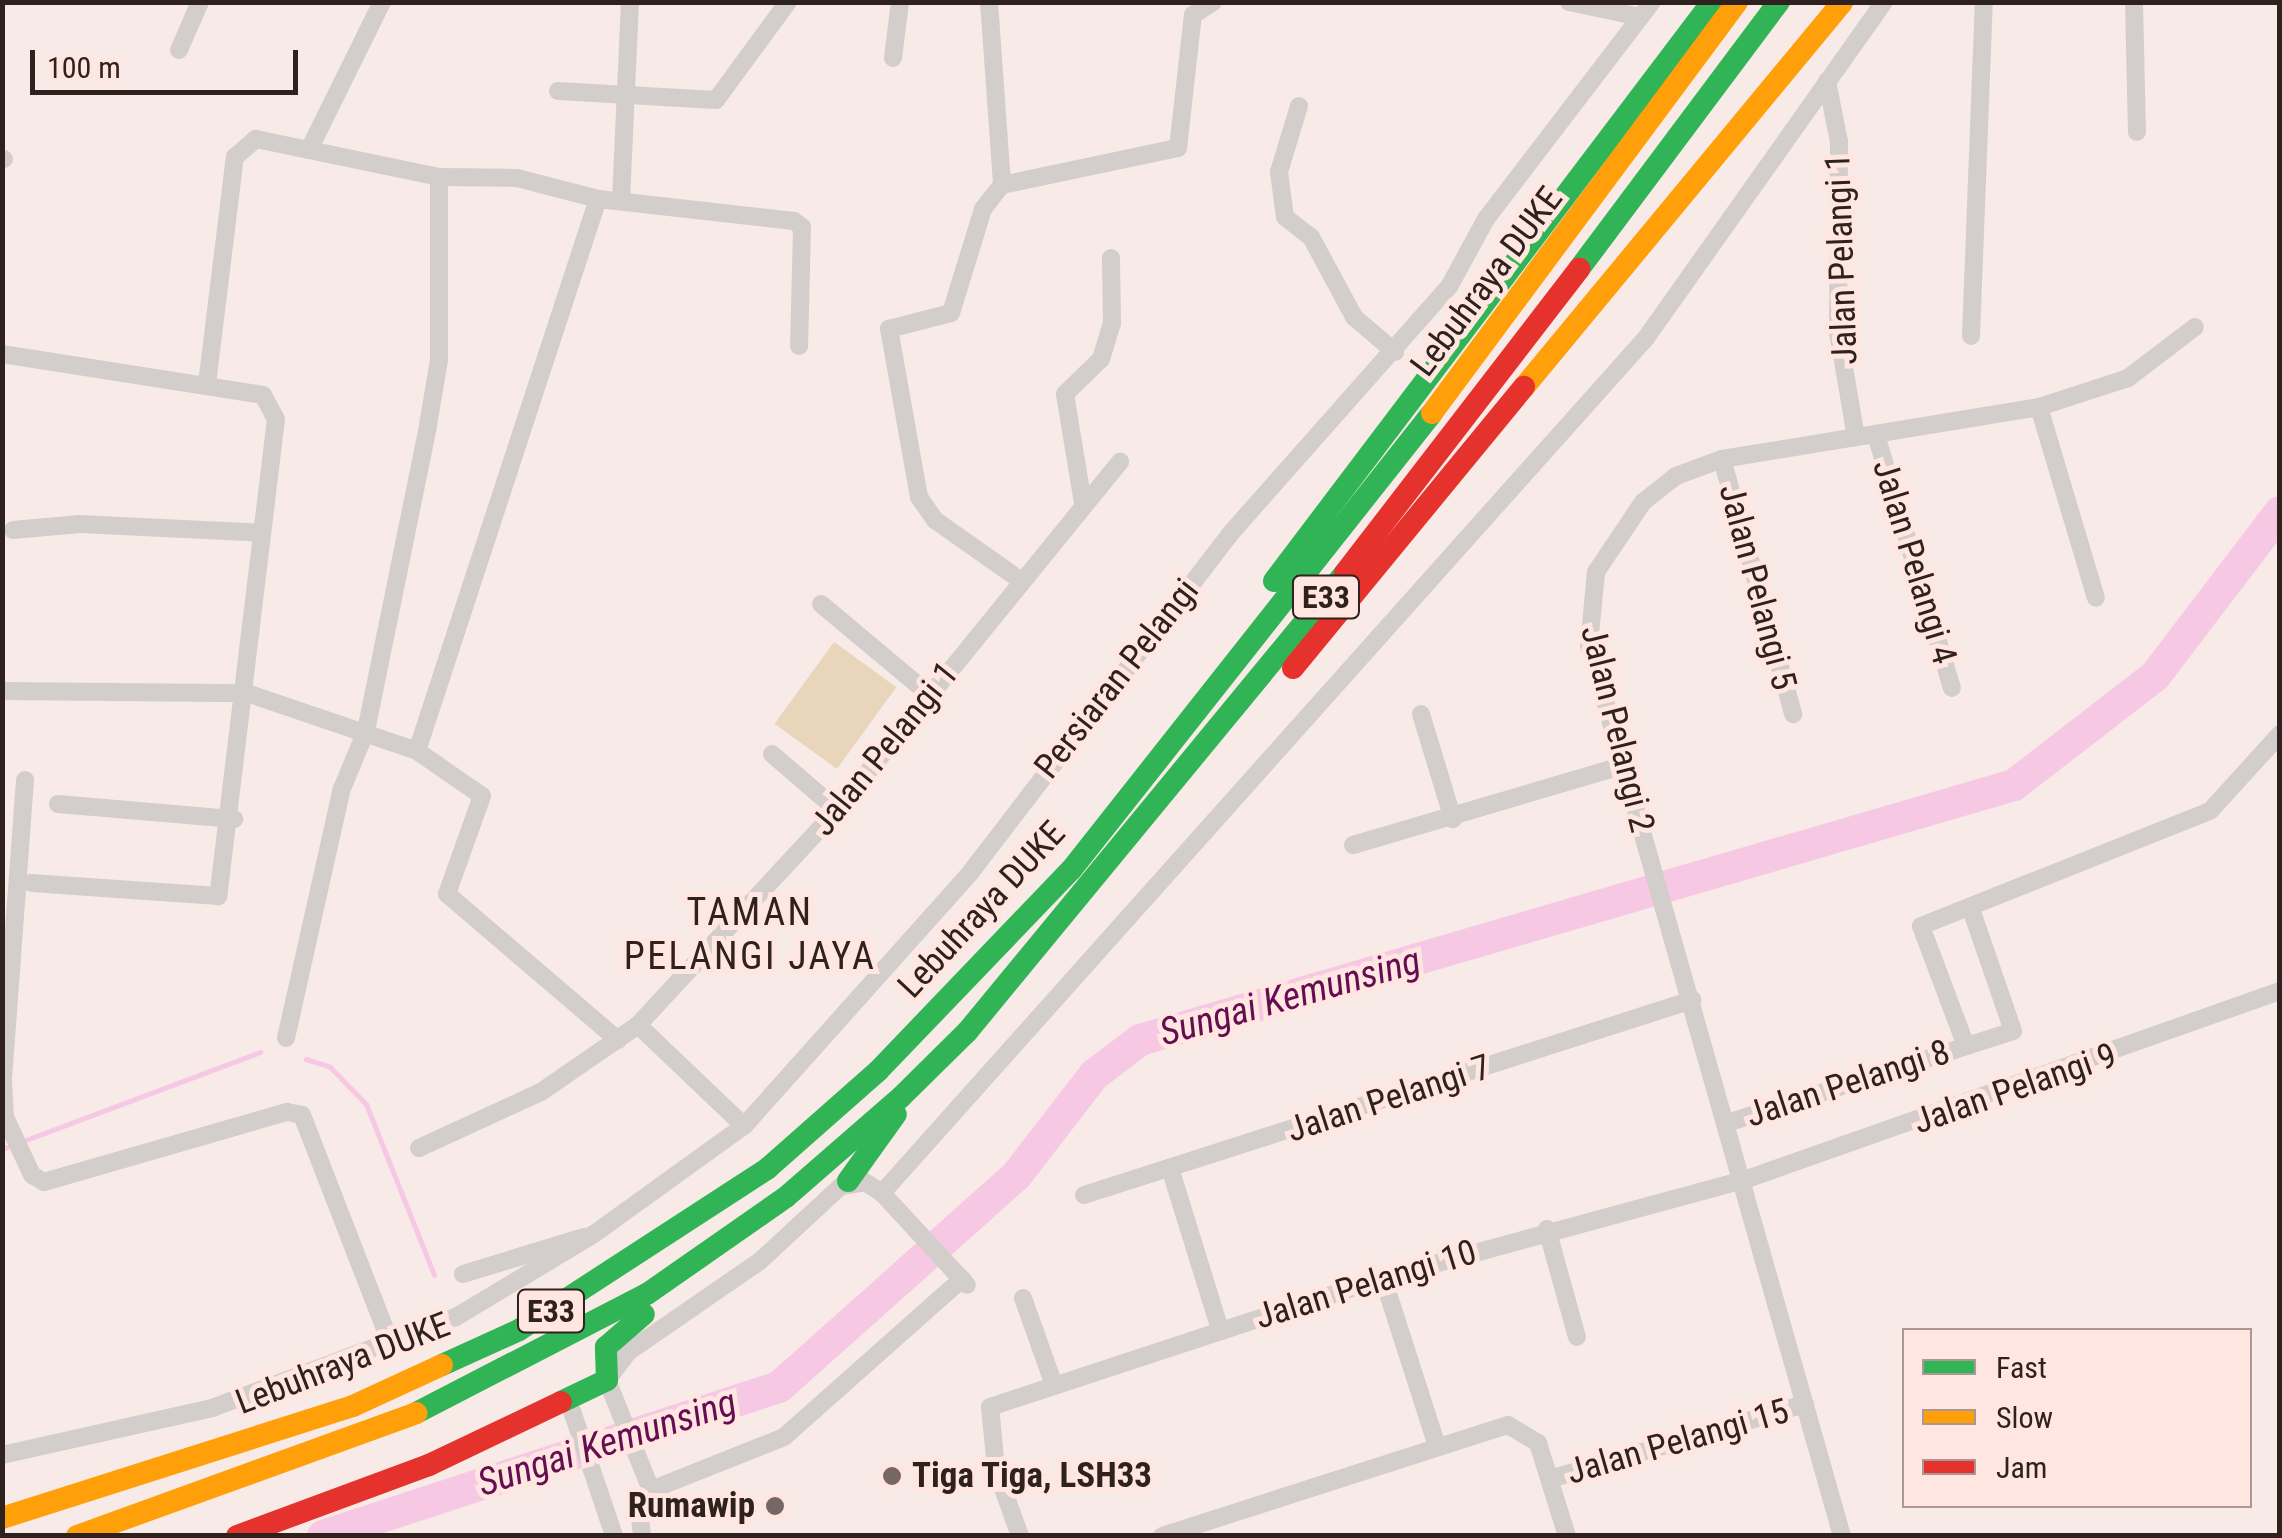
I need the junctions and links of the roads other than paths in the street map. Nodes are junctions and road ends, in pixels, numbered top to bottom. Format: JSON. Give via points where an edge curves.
{"nodes":[{"id":1,"x":200,"y":2,"type":"edge"},
{"id":2,"x":382,"y":2,"type":"edge"},
{"id":3,"x":630,"y":2,"type":"edge"},
{"id":4,"x":788,"y":2,"type":"edge"},
{"id":5,"x":900,"y":2,"type":"edge"},
{"id":6,"x":989,"y":2,"type":"edge"},
{"id":7,"x":1213,"y":2,"type":"edge"},
{"id":8,"x":1570,"y":2,"type":"edge"},
{"id":9,"x":1712,"y":2,"type":"edge"},
{"id":10,"x":1737,"y":2,"type":"edge"},
{"id":11,"x":1780,"y":2,"type":"edge"},
{"id":12,"x":1830,"y":2,"type":"edge"},
{"id":13,"x":1842,"y":2,"type":"edge"},
{"id":14,"x":1884,"y":2,"type":"edge"},
{"id":15,"x":1984,"y":2,"type":"edge"},
{"id":16,"x":2134,"y":2,"type":"edge"},
{"id":17,"x":1646,"y":10,"type":"edge"},
{"id":18,"x":179,"y":50,"type":"dead end"},
{"id":19,"x":892,"y":58,"type":"dead end"},
{"id":20,"x":1827,"y":81,"type":"junction"},
{"id":21,"x":558,"y":91,"type":"dead end"},
{"id":22,"x":632,"y":92,"type":"junction"},
{"id":23,"x":1300,"y":106,"type":"dead end"},
{"id":24,"x":1753,"y":109,"type":"junction"},
{"id":25,"x":2137,"y":132,"type":"dead end"},
{"id":26,"x":309,"y":150,"type":"junction"},
{"id":27,"x":438,"y":177,"type":"junction"},
{"id":28,"x":1002,"y":185,"type":"junction"},
{"id":29,"x":598,"y":199,"type":"junction"},
{"id":30,"x":621,"y":200,"type":"junction"},
{"id":31,"x":1111,"y":258,"type":"dead end"},
{"id":32,"x":2195,"y":327,"type":"dead end"},
{"id":33,"x":1971,"y":336,"type":"dead end"},
{"id":34,"x":799,"y":346,"type":"dead end"},
{"id":35,"x":1395,"y":352,"type":"junction"},
{"id":36,"x":2,"y":354,"type":"edge"},
{"id":37,"x":207,"y":384,"type":"junction"},
{"id":38,"x":2040,"y":408,"type":"junction"},
{"id":39,"x":1876,"y":435,"type":"junction"},
{"id":40,"x":1856,"y":437,"type":"junction"},
{"id":41,"x":1722,"y":460,"type":"junction"},
{"id":42,"x":1120,"y":462,"type":"dead end"},
{"id":43,"x":1084,"y":504,"type":"junction"},
{"id":44,"x":13,"y":530,"type":"dead end"},
{"id":45,"x":262,"y":533,"type":"junction"},
{"id":46,"x":1020,"y":580,"type":"junction"},
{"id":47,"x":2096,"y":598,"type":"dead end"},
{"id":48,"x":821,"y":604,"type":"dead end"},
{"id":49,"x":1952,"y":688,"type":"dead end"},
{"id":50,"x":2,"y":691,"type":"edge"},
{"id":51,"x":247,"y":694,"type":"junction"},
{"id":52,"x":930,"y":694,"type":"junction"},
{"id":53,"x":1422,"y":714,"type":"dead end"},
{"id":54,"x":1792,"y":714,"type":"dead end"},
{"id":55,"x":366,"y":731,"type":"junction"},
{"id":56,"x":2280,"y":734,"type":"edge"},
{"id":57,"x":416,"y":752,"type":"junction"},
{"id":58,"x":772,"y":754,"type":"dead end"},
{"id":59,"x":1622,"y":766,"type":"junction"},
{"id":60,"x":25,"y":780,"type":"dead end"},
{"id":61,"x":58,"y":804,"type":"dead end"},
{"id":62,"x":837,"y":810,"type":"junction"},
{"id":63,"x":1118,"y":810,"type":"junction"},
{"id":64,"x":234,"y":819,"type":"junction"},
{"id":65,"x":1453,"y":820,"type":"junction"},
{"id":66,"x":1353,"y":845,"type":"dead end"},
{"id":67,"x":1093,"y":881,"type":"junction"},
{"id":68,"x":31,"y":883,"type":"dead end"},
{"id":69,"x":1971,"y":909,"type":"junction"},
{"id":70,"x":2280,"y":992,"type":"edge"},
{"id":71,"x":1692,"y":1000,"type":"junction"},
{"id":72,"x":4,"y":1007,"type":"edge"},
{"id":73,"x":638,"y":1025,"type":"junction"},
{"id":74,"x":286,"y":1038,"type":"dead end"},
{"id":75,"x":618,"y":1040,"type":"junction"},
{"id":76,"x":1966,"y":1046,"type":"junction"},
{"id":77,"x":902,"y":1097,"type":"junction"},
{"id":78,"x":5,"y":1120,"type":"edge"},
{"id":79,"x":1730,"y":1122,"type":"junction"},
{"id":80,"x":744,"y":1126,"type":"junction"},
{"id":81,"x":419,"y":1148,"type":"dead end"},
{"id":82,"x":1170,"y":1168,"type":"junction"},
{"id":83,"x":1747,"y":1180,"type":"junction"},
{"id":84,"x":848,"y":1181,"type":"junction"},
{"id":85,"x":882,"y":1194,"type":"junction"},
{"id":86,"x":1084,"y":1195,"type":"dead end"},
{"id":87,"x":786,"y":1197,"type":"junction"},
{"id":88,"x":1546,"y":1230,"type":"junction"},
{"id":89,"x":594,"y":1234,"type":"junction"},
{"id":90,"x":463,"y":1274,"type":"dead end"},
{"id":91,"x":1383,"y":1278,"type":"junction"},
{"id":92,"x":1023,"y":1298,"type":"dead end"},
{"id":93,"x":1220,"y":1330,"type":"junction"},
{"id":94,"x":1577,"y":1337,"type":"dead end"},
{"id":95,"x":390,"y":1342,"type":"junction"},
{"id":96,"x":607,"y":1380,"type":"junction"},
{"id":97,"x":1054,"y":1385,"type":"junction"},
{"id":98,"x":1805,"y":1404,"type":"junction"},
{"id":99,"x":572,"y":1411,"type":"dead end"},
{"id":100,"x":1436,"y":1446,"type":"junction"},
{"id":101,"x":2,"y":1455,"type":"edge"},
{"id":102,"x":1550,"y":1479,"type":"junction"},
{"id":103,"x":646,"y":1481,"type":"junction"},
{"id":104,"x":2,"y":1518,"type":"edge"},
{"id":105,"x":77,"y":1536,"type":"edge"},
{"id":106,"x":237,"y":1536,"type":"edge"},
{"id":107,"x":614,"y":1536,"type":"edge"},
{"id":108,"x":642,"y":1536,"type":"edge"},
{"id":109,"x":1020,"y":1536,"type":"edge"},
{"id":110,"x":1162,"y":1536,"type":"edge"},
{"id":111,"x":1567,"y":1536,"type":"edge"},
{"id":112,"x":1842,"y":1536,"type":"edge"}],
"edges":[{"from":1,"to":18,"type":"street"},
{"from":2,"to":26,"type":"street"},
{"from":3,"to":22,"type":"street"},
{"from":4,"to":22,"type":"street","via":[[716,100]]},
{"from":5,"to":19,"type":"street"},
{"from":6,"to":28,"type":"street"},
{"from":7,"to":28,"type":"street","via":[[1193,15],[1178,148]]},
{"from":8,"to":17,"type":"street"},
{"from":9,"to":63,"type":"highway","via":[[1175,710]]},
{"from":10,"to":63,"type":"highway","name":"Lebuhraya DUKE","number":"E33","via":[[1527,292]]},
{"from":11,"to":67,"type":"highway","name":"Lebuhraya DUKE","number":"E33","via":[[1554,309]]},
{"from":12,"to":24,"type":"highway"},
{"from":13,"to":24,"type":"highway"},
{"from":14,"to":20,"type":"street"},
{"from":15,"to":33,"type":"street"},
{"from":16,"to":25,"type":"street"},
{"from":17,"to":35,"type":"street","name":"Persiaran Pelangi"},
{"from":20,"to":40,"type":"street","name":"Jalan Pelangi 1","via":[[1838,142],[1838,332]]},
{"from":20,"to":85,"type":"street","via":[[1646,338]]},
{"from":21,"to":22,"type":"street"},
{"from":22,"to":30,"type":"street"},
{"from":23,"to":35,"type":"street","via":[[1279,172],[1284,217],[1311,238],[1354,318]]},
{"from":24,"to":67,"type":"highway","via":[[1449,489],[1159,823]]},
{"from":26,"to":27,"type":"street"},
{"from":26,"to":37,"type":"street","via":[[256,139],[235,158]]},
{"from":27,"to":29,"type":"street","via":[[516,178]]},
{"from":27,"to":55,"type":"street","via":[[439,360]]},
{"from":28,"to":46,"type":"street","via":[[983,209],[951,313],[890,329],[919,498],[936,520]]},
{"from":29,"to":30,"type":"street"},
{"from":29,"to":57,"type":"street"},
{"from":30,"to":34,"type":"street","via":[[801,224]]},
{"from":31,"to":43,"type":"street","via":[[1112,324],[1101,359],[1065,394]]},
{"from":32,"to":38,"type":"street","name":"Jalan Pelangi 2","via":[[2128,378]]},
{"from":35,"to":80,"type":"street","name":"Persiaran Pelangi","via":[[1272,482],[970,873]]},
{"from":36,"to":37,"type":"street"},
{"from":37,"to":45,"type":"street","via":[[274,406]]},
{"from":38,"to":39,"type":"street","name":"Jalan Pelangi 2"},
{"from":38,"to":47,"type":"street"},
{"from":39,"to":40,"type":"street","name":"Jalan Pelangi 2"},
{"from":39,"to":49,"type":"street","name":"Jalan Pelangi 4"},
{"from":40,"to":41,"type":"street","name":"Jalan Pelangi 2"},
{"from":41,"to":54,"type":"street","name":"Jalan Pelangi 5"},
{"from":41,"to":59,"type":"street","name":"Jalan Pelangi 2","via":[[1642,502],[1596,572],[1589,645]]},
{"from":42,"to":43,"type":"street","name":"Jalan Pelangi 1"},
{"from":43,"to":46,"type":"street","name":"Jalan Pelangi 1"},
{"from":44,"to":45,"type":"street","via":[[80,524]]},
{"from":45,"to":51,"type":"street"},
{"from":46,"to":52,"type":"street","name":"Jalan Pelangi 1"},
{"from":48,"to":52,"type":"street"},
{"from":50,"to":51,"type":"street"},
{"from":51,"to":55,"type":"street"},
{"from":51,"to":64,"type":"street"},
{"from":52,"to":62,"type":"street","name":"Jalan Pelangi 1"},
{"from":53,"to":65,"type":"street"},
{"from":55,"to":57,"type":"street"},
{"from":55,"to":74,"type":"street","via":[[341,792]]},
{"from":56,"to":69,"type":"street","name":"Jalan Pelangi 8","via":[[2210,810]]},
{"from":57,"to":75,"type":"street","via":[[482,796],[447,874],[447,894]]},
{"from":58,"to":62,"type":"street"},
{"from":59,"to":65,"type":"street"},
{"from":59,"to":71,"type":"street","name":"Jalan Pelangi 2"},
{"from":60,"to":72,"type":"street"},
{"from":61,"to":64,"type":"street"},
{"from":62,"to":73,"type":"street","name":"Jalan Pelangi 1"},
{"from":63,"to":104,"type":"highway","name":"Lebuhraya DUKE","number":"E33","via":[[1020,929],[878,1071],[768,1168],[644,1255],[519,1330],[353,1406]]},
{"from":64,"to":68,"type":"street","via":[[212,901]]},
{"from":65,"to":66,"type":"street"},
{"from":67,"to":77,"type":"highway","name":"Lebuhraya DUKE","number":"E33"},
{"from":69,"to":76,"type":"street","name":"Jalan Pelangi 8","via":[[2013,1030]]},
{"from":69,"to":76,"type":"street","name":"Jalan Pelangi 8","via":[[1921,926]]},
{"from":70,"to":83,"type":"street","name":"Jalan Pelangi 9"},
{"from":71,"to":79,"type":"street","name":"Jalan Pelangi 2"},
{"from":71,"to":82,"type":"street","name":"Jalan Pelangi 7"},
{"from":72,"to":78,"type":"street"},
{"from":73,"to":75,"type":"street","name":"Jalan Pelangi 1"},
{"from":73,"to":80,"type":"street"},
{"from":75,"to":81,"type":"street","name":"Jalan Pelangi 1","via":[[542,1092]]},
{"from":76,"to":79,"type":"street","name":"Jalan Pelangi 8"},
{"from":77,"to":84,"type":"highway","via":[[891,1130]]},
{"from":77,"to":87,"type":"highway","name":"Lebuhraya DUKE","number":"E33"},
{"from":78,"to":95,"type":"street","via":[[26,1166],[44,1182],[287,1112],[302,1116]]},
{"from":79,"to":83,"type":"street","name":"Jalan Pelangi 2"},
{"from":80,"to":89,"type":"street","name":"Persiaran Pelangi"},
{"from":82,"to":86,"type":"street","name":"Jalan Pelangi 7"},
{"from":82,"to":93,"type":"street"},
{"from":83,"to":88,"type":"street","name":"Jalan Pelangi 10"},
{"from":83,"to":98,"type":"street","name":"Jalan Pelangi 2"},
{"from":84,"to":85,"type":"street"},
{"from":84,"to":96,"type":"street","via":[[760,1261],[628,1352]]},
{"from":85,"to":103,"type":"street","via":[[960,1277],[784,1437]]},
{"from":87,"to":96,"type":"highway","via":[[762,1234],[613,1338],[603,1357]]},
{"from":87,"to":105,"type":"highway","name":"Lebuhraya DUKE","number":"E33","via":[[647,1294],[442,1404]]},
{"from":88,"to":91,"type":"street","name":"Jalan Pelangi 10"},
{"from":88,"to":94,"type":"street"},
{"from":89,"to":90,"type":"street"},
{"from":89,"to":95,"type":"street","name":"Persiaran Pelangi","via":[[521,1283]]},
{"from":91,"to":93,"type":"street","name":"Jalan Pelangi 10"},
{"from":91,"to":100,"type":"street"},
{"from":92,"to":97,"type":"street"},
{"from":93,"to":97,"type":"street","name":"Jalan Pelangi 10"},
{"from":95,"to":101,"type":"street","name":"Persiaran Pelangi","via":[[212,1408]]},
{"from":96,"to":103,"type":"street"},
{"from":96,"to":106,"type":"highway","via":[[428,1466]]},
{"from":97,"to":109,"type":"street","name":"Jalan Pelangi 10","via":[[990,1408],[996,1468]]},
{"from":98,"to":102,"type":"street","name":"Jalan Pelangi 15"},
{"from":98,"to":112,"type":"street","name":"Jalan Pelangi 2"},
{"from":99,"to":107,"type":"street"},
{"from":100,"to":102,"type":"street","via":[[1508,1425],[1527,1429]]},
{"from":100,"to":110,"type":"street"},
{"from":102,"to":111,"type":"street"},
{"from":103,"to":108,"type":"street","via":[[639,1505]]}]}
